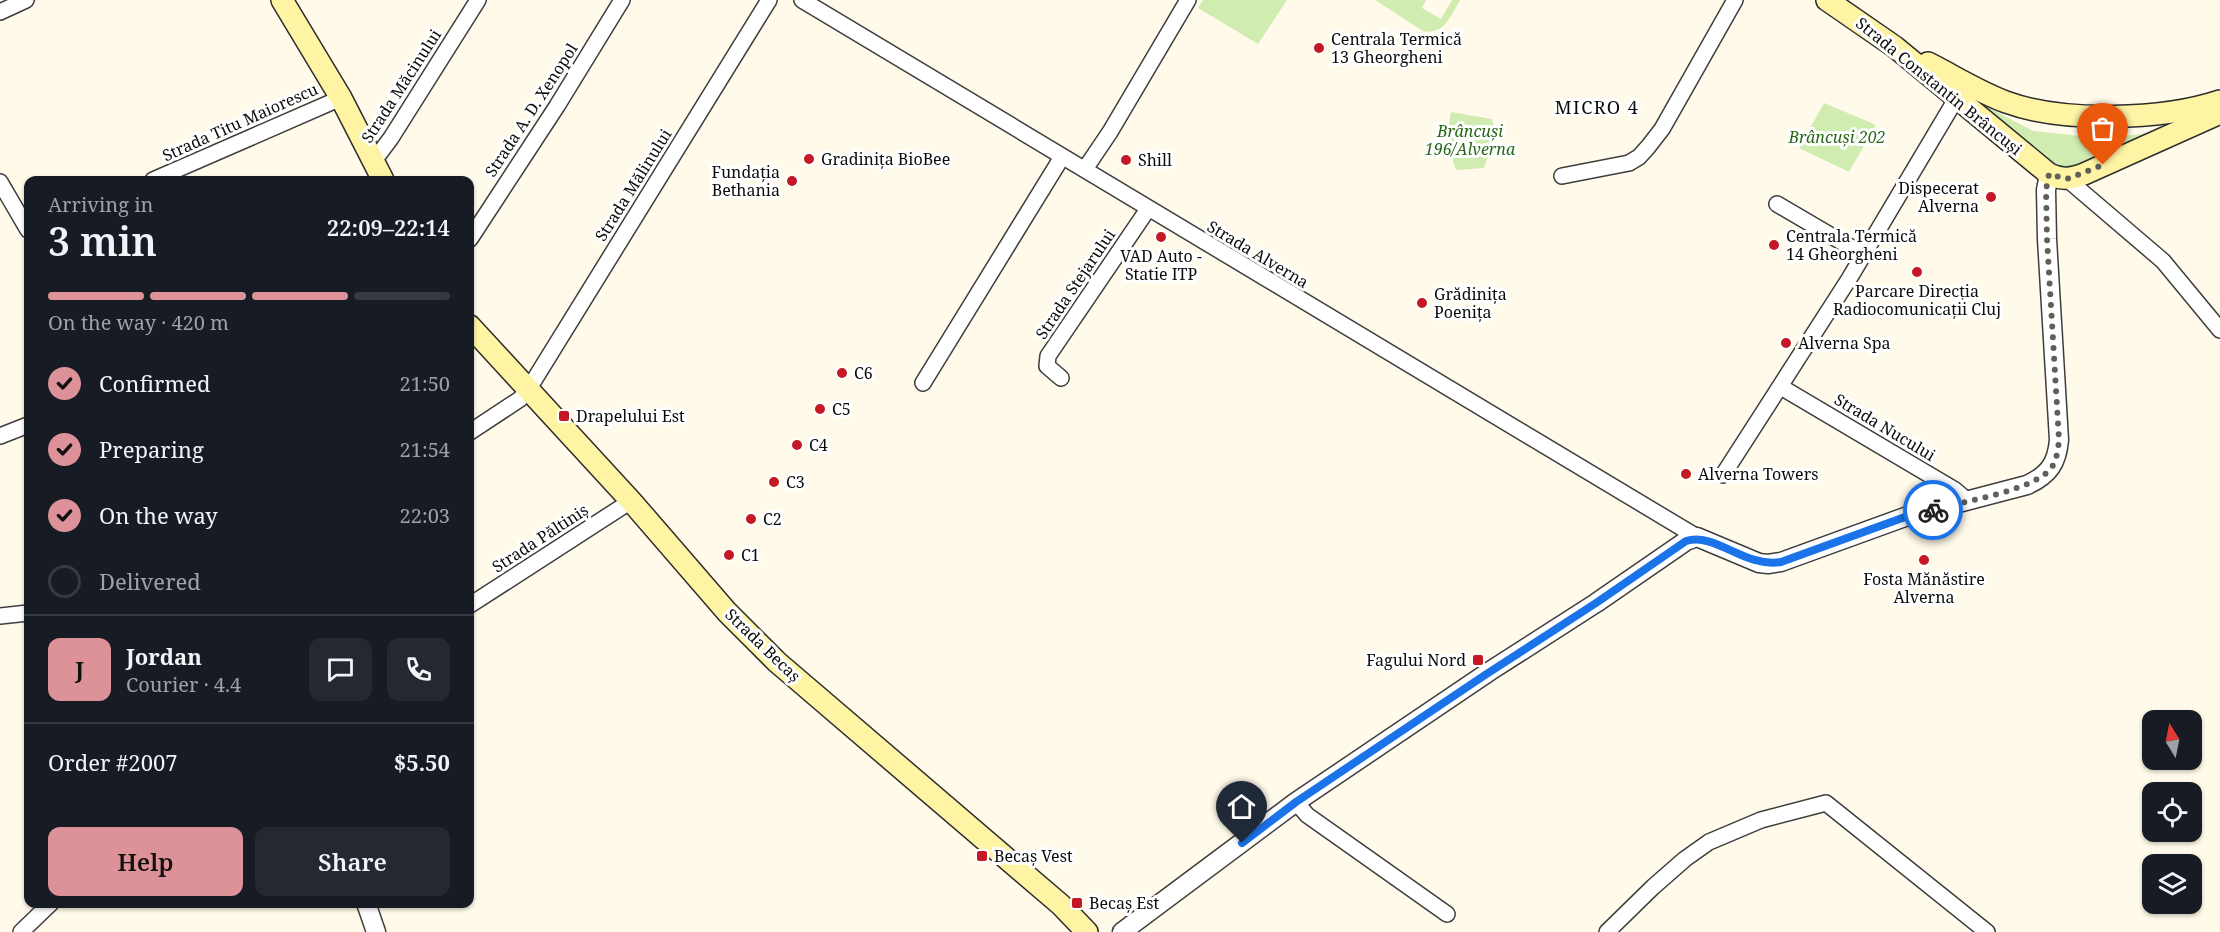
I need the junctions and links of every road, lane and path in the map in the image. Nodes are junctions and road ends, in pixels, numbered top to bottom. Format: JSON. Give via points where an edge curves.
{"nodes":[{"id":1,"x":26,"y":0,"type":"edge"},
{"id":2,"x":282,"y":0,"type":"edge"},
{"id":3,"x":478,"y":0,"type":"edge"},
{"id":4,"x":622,"y":0,"type":"edge"},
{"id":5,"x":769,"y":0,"type":"edge"},
{"id":6,"x":802,"y":0,"type":"edge"},
{"id":7,"x":1188,"y":0,"type":"edge"},
{"id":8,"x":1735,"y":0,"type":"edge"},
{"id":9,"x":1827,"y":0,"type":"edge"},
{"id":10,"x":0,"y":12,"type":"edge"},
{"id":11,"x":1895,"y":47,"type":"junction"},
{"id":12,"x":340,"y":98,"type":"junction"},
{"id":13,"x":1956,"y":99,"type":"junction"},
{"id":14,"x":2220,"y":101,"type":"edge"},
{"id":15,"x":2220,"y":113,"type":"edge"},
{"id":16,"x":1062,"y":157,"type":"junction"},
{"id":17,"x":1085,"y":169,"type":"junction"},
{"id":18,"x":378,"y":171,"type":"edge"},
{"id":19,"x":162,"y":176,"type":"edge"},
{"id":20,"x":1562,"y":176,"type":"dead end"},
{"id":21,"x":2058,"y":176,"type":"junction"},
{"id":22,"x":0,"y":182,"type":"edge"},
{"id":23,"x":1777,"y":204,"type":"dead end"},
{"id":24,"x":1148,"y":209,"type":"junction"},
{"id":25,"x":24,"y":223,"type":"edge"},
{"id":26,"x":474,"y":233,"type":"edge"},
{"id":27,"x":1864,"y":255,"type":"junction"},
{"id":28,"x":474,"y":330,"type":"edge"},
{"id":29,"x":2220,"y":330,"type":"edge"},
{"id":30,"x":1062,"y":378,"type":"dead end"},
{"id":31,"x":923,"y":382,"type":"dead end"},
{"id":32,"x":1781,"y":387,"type":"junction"},
{"id":33,"x":528,"y":390,"type":"junction"},
{"id":34,"x":24,"y":427,"type":"edge"},
{"id":35,"x":474,"y":429,"type":"edge"},
{"id":36,"x":0,"y":436,"type":"edge"},
{"id":37,"x":1723,"y":475,"type":"dead end"},
{"id":38,"x":631,"y":501,"type":"junction"},
{"id":39,"x":1968,"y":501,"type":"junction"},
{"id":40,"x":1697,"y":537,"type":"junction"},
{"id":41,"x":474,"y":602,"type":"edge"},
{"id":42,"x":24,"y":613,"type":"edge"},
{"id":43,"x":0,"y":616,"type":"edge"},
{"id":44,"x":1296,"y":802,"type":"junction"},
{"id":45,"x":46,"y":908,"type":"edge"},
{"id":46,"x":368,"y":908,"type":"edge"},
{"id":47,"x":1447,"y":914,"type":"dead end"},
{"id":48,"x":21,"y":932,"type":"edge"},
{"id":49,"x":376,"y":932,"type":"edge"},
{"id":50,"x":1087,"y":932,"type":"edge"},
{"id":51,"x":1122,"y":932,"type":"edge"},
{"id":52,"x":1608,"y":932,"type":"edge"},
{"id":53,"x":1987,"y":932,"type":"edge"}],
"edges":[{"from":1,"to":10,"type":"street"},
{"from":2,"to":12,"type":"main road"},
{"from":3,"to":18,"type":"street","name":"Strada Măcinului","via":[[391,138]]},
{"from":4,"to":26,"type":"street","name":"Strada A. D. Xenopol"},
{"from":5,"to":33,"type":"street","name":"Strada Mălinului"},
{"from":6,"to":16,"type":"street","name":"Strada Alverna"},
{"from":7,"to":17,"type":"street"},
{"from":8,"to":20,"type":"street","via":[[1662,129],[1639,158]]},
{"from":9,"to":11,"type":"main road","name":"Strada Constantin Brâncuși"},
{"from":11,"to":13,"type":"main road","name":"Strada Constantin Brâncuși"},
{"from":11,"to":14,"type":"main road","via":[[2007,102],[2037,110],[2083,116],[2136,115]]},
{"from":12,"to":18,"type":"main road"},
{"from":12,"to":19,"type":"street","name":"Strada Titu Maiorescu"},
{"from":13,"to":21,"type":"main road","name":"Strada Constantin Brâncuși"},
{"from":13,"to":27,"type":"street"},
{"from":15,"to":21,"type":"main road","via":[[2084,174]]},
{"from":16,"to":17,"type":"street","name":"Strada Alverna"},
{"from":16,"to":31,"type":"street"},
{"from":17,"to":24,"type":"street","name":"Strada Alverna"},
{"from":21,"to":29,"type":"street","via":[[2163,261]]},
{"from":21,"to":39,"type":"street","via":[[2046,190],[2057,455],[2053,466],[2035,481]]},
{"from":22,"to":25,"type":"street"},
{"from":23,"to":27,"type":"street"},
{"from":24,"to":30,"type":"street","name":"Strada Stejarului","via":[[1048,356],[1047,366]]},
{"from":24,"to":40,"type":"street","name":"Strada Alverna"},
{"from":27,"to":32,"type":"street"},
{"from":28,"to":33,"type":"main road","name":"Strada Becaș"},
{"from":32,"to":37,"type":"street"},
{"from":32,"to":39,"type":"street","name":"Strada Nucului"},
{"from":33,"to":35,"type":"street","name":"Strada Mălinului"},
{"from":33,"to":38,"type":"main road","name":"Strada Becaș"},
{"from":34,"to":36,"type":"street"},
{"from":38,"to":41,"type":"street","name":"Strada Păltiniș"},
{"from":38,"to":50,"type":"main road","name":"Strada Becaș","via":[[727,612],[777,662],[1048,894]]},
{"from":39,"to":40,"type":"street","via":[[1905,517],[1768,564]]},
{"from":40,"to":44,"type":"street"},
{"from":42,"to":43,"type":"street"},
{"from":44,"to":47,"type":"street","via":[[1307,815]]},
{"from":44,"to":51,"type":"street"},
{"from":45,"to":48,"type":"street"},
{"from":46,"to":49,"type":"street"},
{"from":52,"to":53,"type":"street","via":[[1653,887],[1709,842],[1761,820],[1827,803]]}]}
